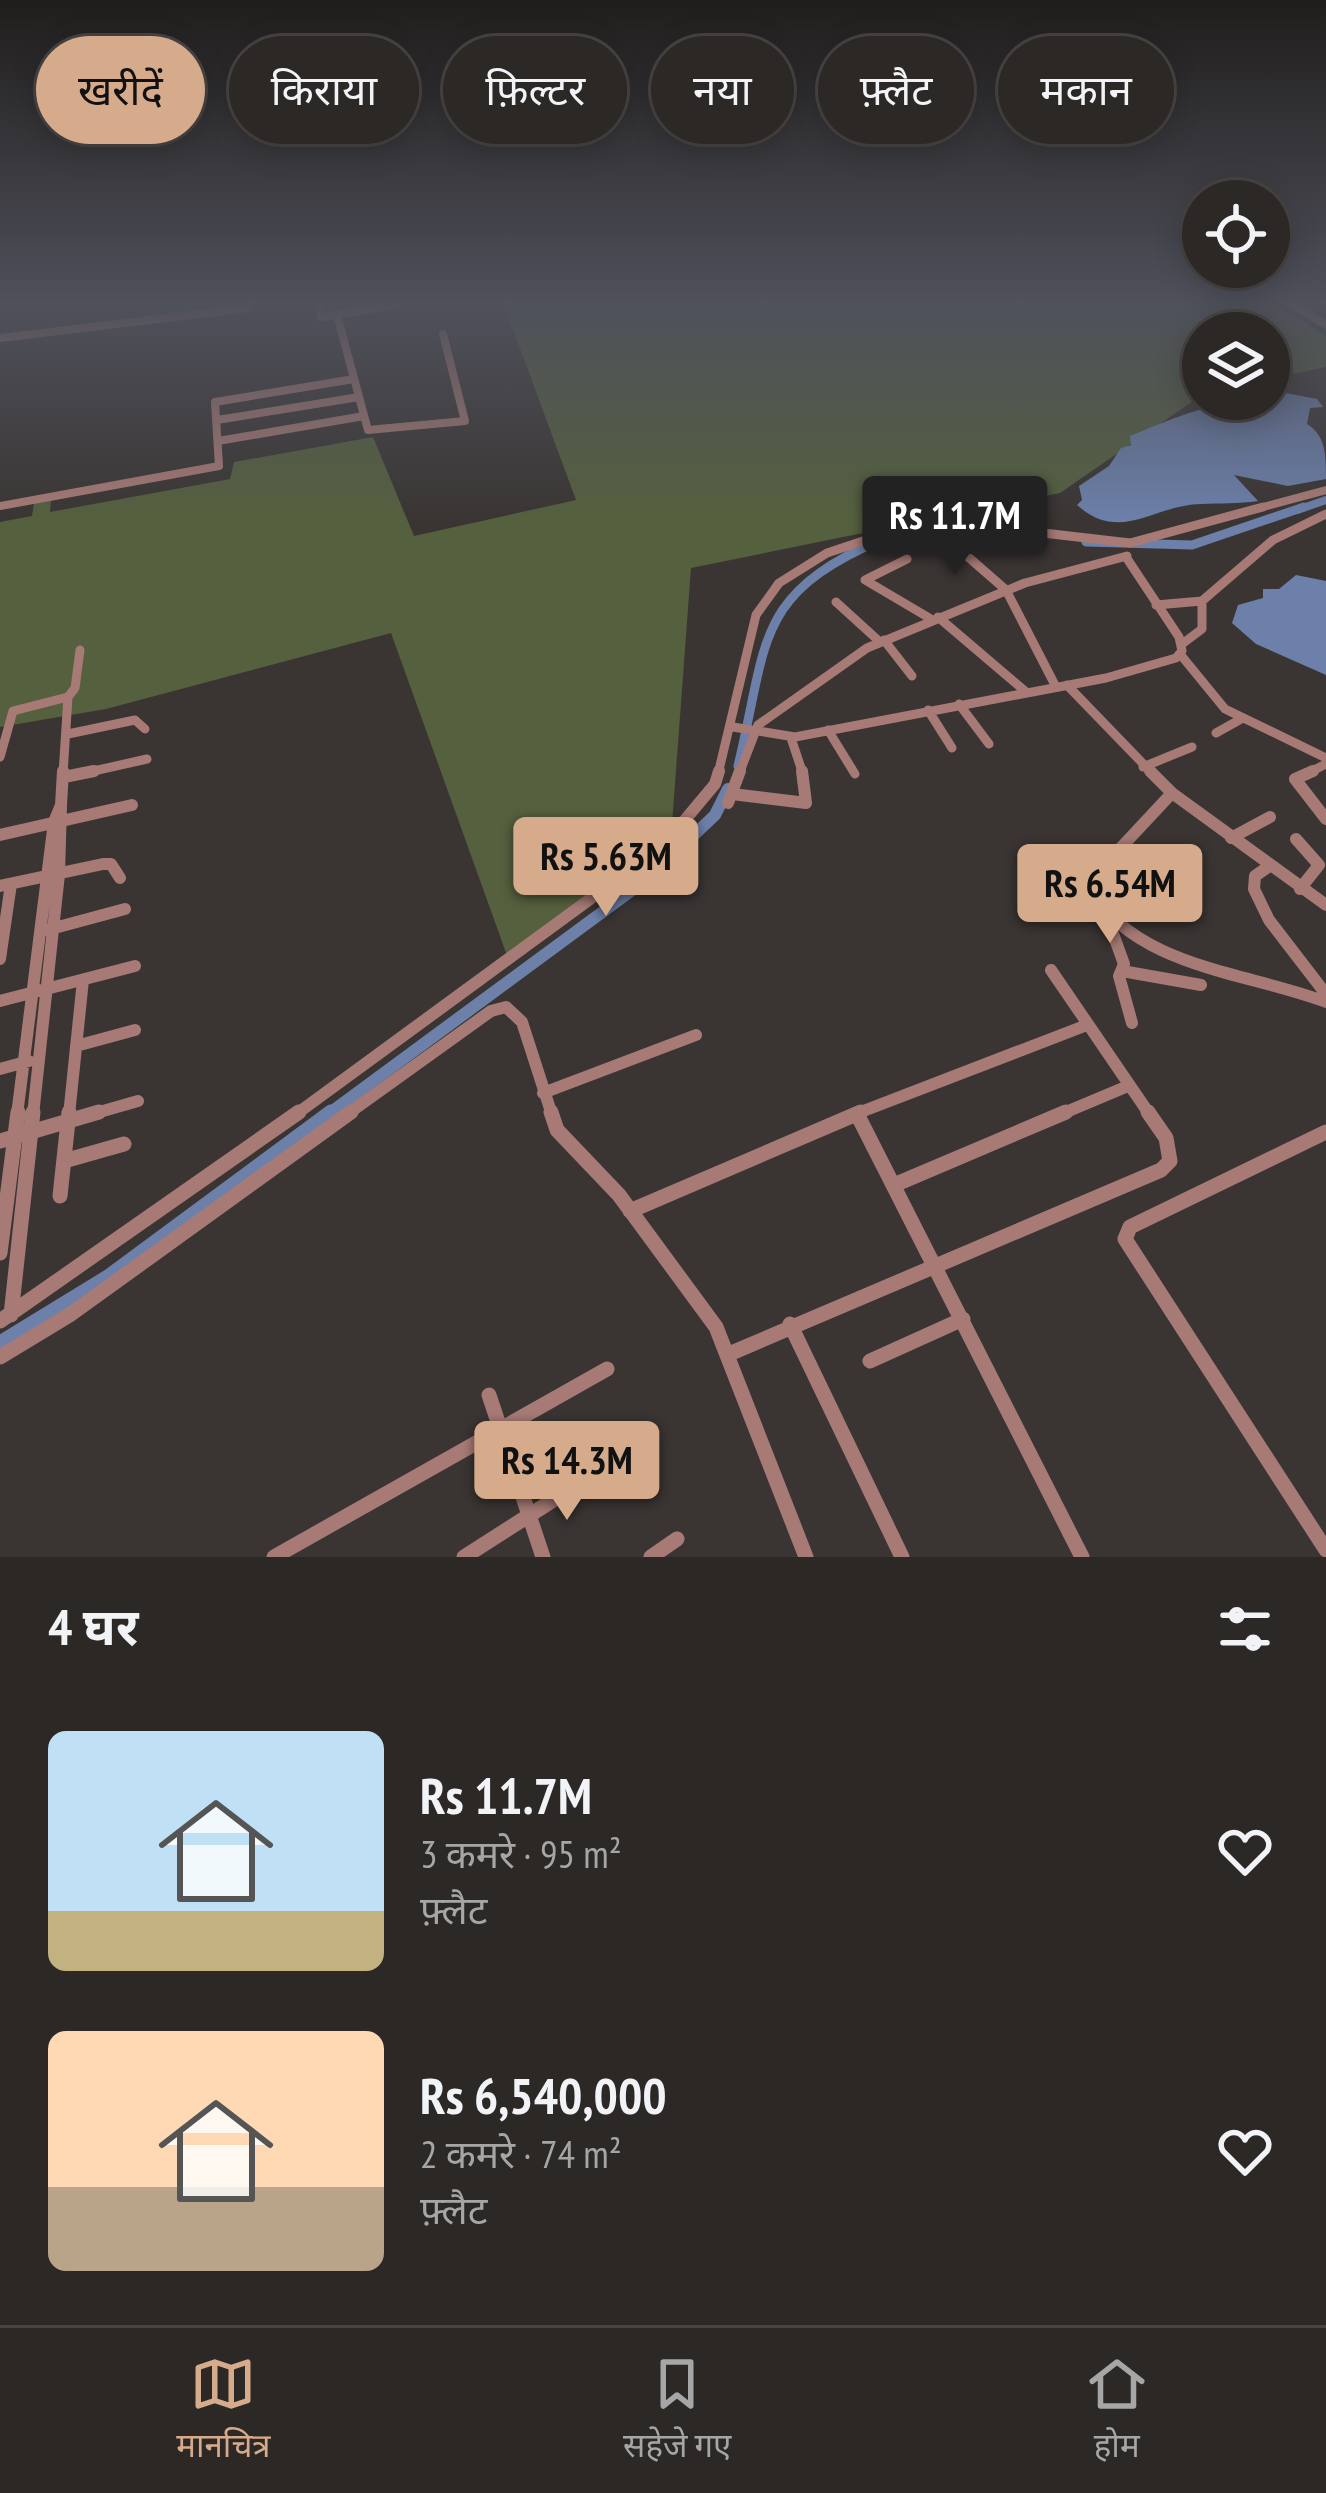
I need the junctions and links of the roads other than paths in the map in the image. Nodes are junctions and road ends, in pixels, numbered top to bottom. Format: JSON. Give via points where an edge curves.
{"nodes":[{"id":1,"x":454,"y":378,"type":"edge"},
{"id":2,"x":354,"y":379,"type":"joint"},
{"id":3,"x":359,"y":397,"type":"junction"},
{"id":4,"x":364,"y":416,"type":"junction"},
{"id":5,"x":217,"y":420,"type":"junction"},
{"id":6,"x":218,"y":441,"type":"junction"},
{"id":7,"x":1326,"y":490,"type":"edge"},
{"id":8,"x":0,"y":506,"type":"edge"},
{"id":9,"x":1326,"y":514,"type":"edge"},
{"id":10,"x":938,"y":530,"type":"junction"},
{"id":11,"x":1130,"y":549,"type":"junction"},
{"id":12,"x":907,"y":559,"type":"dead end"},
{"id":13,"x":1006,"y":590,"type":"junction"},
{"id":14,"x":836,"y":602,"type":"dead end"},
{"id":15,"x":1202,"y":602,"type":"junction"},
{"id":16,"x":1156,"y":605,"type":"junction"},
{"id":17,"x":934,"y":618,"type":"junction"},
{"id":18,"x":882,"y":641,"type":"junction"},
{"id":19,"x":1181,"y":649,"type":"junction"},
{"id":20,"x":80,"y":650,"type":"dead end"},
{"id":21,"x":912,"y":676,"type":"dead end"},
{"id":22,"x":1061,"y":686,"type":"junction"},
{"id":23,"x":1026,"y":692,"type":"junction"},
{"id":24,"x":68,"y":698,"type":"junction"},
{"id":25,"x":959,"y":704,"type":"junction"},
{"id":26,"x":928,"y":710,"type":"junction"},
{"id":27,"x":1241,"y":719,"type":"junction"},
{"id":28,"x":145,"y":729,"type":"dead end"},
{"id":29,"x":747,"y":729,"type":"junction"},
{"id":30,"x":828,"y":730,"type":"junction"},
{"id":31,"x":1216,"y":733,"type":"dead end"},
{"id":32,"x":68,"y":734,"type":"junction"},
{"id":33,"x":791,"y":738,"type":"junction"},
{"id":34,"x":988,"y":744,"type":"dead end"},
{"id":35,"x":1192,"y":747,"type":"dead end"},
{"id":36,"x":952,"y":748,"type":"dead end"},
{"id":37,"x":0,"y":757,"type":"edge"},
{"id":38,"x":147,"y":759,"type":"dead end"},
{"id":39,"x":1326,"y":761,"type":"edge"},
{"id":40,"x":1143,"y":767,"type":"junction"},
{"id":41,"x":855,"y":774,"type":"dead end"},
{"id":42,"x":64,"y":777,"type":"junction"},
{"id":43,"x":1172,"y":793,"type":"junction"},
{"id":44,"x":132,"y":805,"type":"dead end"},
{"id":45,"x":59,"y":816,"type":"junction"},
{"id":46,"x":1270,"y":817,"type":"dead end"},
{"id":47,"x":1326,"y":819,"type":"edge"},
{"id":48,"x":0,"y":835,"type":"edge"},
{"id":49,"x":1231,"y":838,"type":"junction"},
{"id":50,"x":1295,"y":839,"type":"dead end"},
{"id":51,"x":1268,"y":867,"type":"junction"},
{"id":52,"x":53,"y":875,"type":"junction"},
{"id":53,"x":120,"y":878,"type":"dead end"},
{"id":54,"x":5,"y":885,"type":"edge"},
{"id":55,"x":1300,"y":889,"type":"junction"},
{"id":56,"x":1326,"y":904,"type":"edge"},
{"id":57,"x":125,"y":909,"type":"dead end"},
{"id":58,"x":1106,"y":914,"type":"junction"},
{"id":59,"x":47,"y":930,"type":"junction"},
{"id":60,"x":1,"y":941,"type":"edge"},
{"id":61,"x":0,"y":959,"type":"edge"},
{"id":62,"x":135,"y":966,"type":"dead end"},
{"id":63,"x":1051,"y":970,"type":"dead end"},
{"id":64,"x":1122,"y":971,"type":"junction"},
{"id":65,"x":83,"y":980,"type":"junction"},
{"id":66,"x":1202,"y":986,"type":"dead end"},
{"id":67,"x":40,"y":991,"type":"junction"},
{"id":68,"x":1325,"y":993,"type":"edge"},
{"id":69,"x":0,"y":1001,"type":"edge"},
{"id":70,"x":1132,"y":1023,"type":"dead end"},
{"id":71,"x":1088,"y":1025,"type":"junction"},
{"id":72,"x":135,"y":1030,"type":"dead end"},
{"id":73,"x":696,"y":1035,"type":"dead end"},
{"id":74,"x":76,"y":1046,"type":"junction"},
{"id":75,"x":32,"y":1061,"type":"junction"},
{"id":76,"x":0,"y":1069,"type":"edge"},
{"id":77,"x":1128,"y":1086,"type":"junction"},
{"id":78,"x":543,"y":1093,"type":"junction"},
{"id":79,"x":138,"y":1101,"type":"dead end"},
{"id":80,"x":857,"y":1114,"type":"junction"},
{"id":81,"x":68,"y":1122,"type":"junction"},
{"id":82,"x":1326,"y":1132,"type":"edge"},
{"id":83,"x":22,"y":1135,"type":"junction"},
{"id":84,"x":0,"y":1141,"type":"edge"},
{"id":85,"x":124,"y":1144,"type":"dead end"},
{"id":86,"x":64,"y":1161,"type":"junction"},
{"id":87,"x":894,"y":1185,"type":"junction"},
{"id":88,"x":61,"y":1196,"type":"dead end"},
{"id":89,"x":630,"y":1211,"type":"junction"},
{"id":90,"x":0,"y":1253,"type":"edge"},
{"id":91,"x":938,"y":1269,"type":"junction"},
{"id":92,"x":6,"y":1318,"type":"edge"},
{"id":93,"x":963,"y":1319,"type":"junction"},
{"id":94,"x":790,"y":1324,"type":"junction"},
{"id":95,"x":729,"y":1354,"type":"junction"},
{"id":96,"x":0,"y":1357,"type":"edge"},
{"id":97,"x":870,"y":1361,"type":"dead end"},
{"id":98,"x":607,"y":1370,"type":"dead end"},
{"id":99,"x":489,"y":1395,"type":"dead end"},
{"id":100,"x":500,"y":1431,"type":"junction"},
{"id":101,"x":641,"y":1444,"type":"dead end"},
{"id":102,"x":530,"y":1515,"type":"junction"},
{"id":103,"x":677,"y":1539,"type":"dead end"},
{"id":104,"x":1326,"y":1550,"type":"edge"},
{"id":105,"x":274,"y":1557,"type":"edge"},
{"id":106,"x":464,"y":1557,"type":"edge"},
{"id":107,"x":543,"y":1557,"type":"edge"},
{"id":108,"x":651,"y":1557,"type":"edge"},
{"id":109,"x":806,"y":1557,"type":"edge"},
{"id":110,"x":902,"y":1557,"type":"edge"},
{"id":111,"x":1082,"y":1557,"type":"edge"}],
"edges":[{"from":1,"to":4,"type":"street","via":[[465,421],[368,430]]},
{"from":2,"to":3,"type":"street"},
{"from":2,"to":5,"type":"street","via":[[215,402]]},
{"from":3,"to":4,"type":"street"},
{"from":3,"to":5,"type":"street"},
{"from":4,"to":6,"type":"street"},
{"from":5,"to":6,"type":"street"},
{"from":6,"to":8,"type":"street","via":[[220,466]]},
{"from":7,"to":11,"type":"street"},
{"from":9,"to":15,"type":"street","via":[[1251,552],[1234,578]]},
{"from":10,"to":11,"type":"street","via":[[1003,526]]},
{"from":10,"to":13,"type":"street"},
{"from":10,"to":29,"type":"street","via":[[869,538],[779,583],[756,615],[734,698]]},
{"from":11,"to":13,"type":"street"},
{"from":11,"to":16,"type":"street"},
{"from":12,"to":17,"type":"street","via":[[865,580]]},
{"from":13,"to":17,"type":"street"},
{"from":13,"to":22,"type":"street"},
{"from":14,"to":18,"type":"street"},
{"from":15,"to":16,"type":"street"},
{"from":15,"to":19,"type":"street","via":[[1202,627]]},
{"from":16,"to":19,"type":"street"},
{"from":17,"to":18,"type":"street"},
{"from":17,"to":23,"type":"street"},
{"from":18,"to":21,"type":"street"},
{"from":18,"to":29,"type":"street"},
{"from":19,"to":22,"type":"street"},
{"from":19,"to":27,"type":"street","via":[[1225,710]]},
{"from":20,"to":24,"type":"street"},
{"from":22,"to":23,"type":"street"},
{"from":22,"to":40,"type":"street"},
{"from":23,"to":25,"type":"street"},
{"from":24,"to":32,"type":"street"},
{"from":24,"to":37,"type":"street","via":[[13,711]]},
{"from":25,"to":26,"type":"street"},
{"from":25,"to":34,"type":"street"},
{"from":26,"to":30,"type":"street"},
{"from":26,"to":36,"type":"street"},
{"from":27,"to":31,"type":"street"},
{"from":27,"to":39,"type":"street"},
{"from":28,"to":32,"type":"street","via":[[135,720]]},
{"from":29,"to":33,"type":"street"},
{"from":29,"to":33,"type":"street","via":[[730,798],[806,803]]},
{"from":29,"to":92,"type":"street","via":[[664,845]]},
{"from":30,"to":33,"type":"street"},
{"from":30,"to":41,"type":"street"},
{"from":32,"to":42,"type":"street"},
{"from":35,"to":40,"type":"street"},
{"from":38,"to":42,"type":"street"},
{"from":39,"to":47,"type":"street","via":[[1294,779]]},
{"from":40,"to":43,"type":"street"},
{"from":42,"to":45,"type":"street"},
{"from":43,"to":49,"type":"street"},
{"from":43,"to":58,"type":"street","via":[[1091,885]]},
{"from":44,"to":45,"type":"street"},
{"from":45,"to":48,"type":"street"},
{"from":45,"to":52,"type":"street"},
{"from":46,"to":49,"type":"street"},
{"from":49,"to":51,"type":"street"},
{"from":50,"to":55,"type":"street","via":[[1319,865]]},
{"from":51,"to":55,"type":"street"},
{"from":51,"to":68,"type":"street","via":[[1253,889]]},
{"from":52,"to":53,"type":"street","via":[[112,864]]},
{"from":52,"to":54,"type":"street"},
{"from":52,"to":59,"type":"street"},
{"from":54,"to":60,"type":"street"},
{"from":55,"to":56,"type":"street"},
{"from":57,"to":59,"type":"street"},
{"from":58,"to":64,"type":"street"},
{"from":58,"to":68,"type":"street","via":[[1177,958]]},
{"from":59,"to":67,"type":"street"},
{"from":60,"to":61,"type":"street"},
{"from":62,"to":65,"type":"street"},
{"from":63,"to":71,"type":"street"},
{"from":64,"to":66,"type":"street"},
{"from":64,"to":70,"type":"street"},
{"from":65,"to":67,"type":"street"},
{"from":65,"to":74,"type":"street"},
{"from":67,"to":69,"type":"street"},
{"from":67,"to":75,"type":"street"},
{"from":71,"to":77,"type":"street"},
{"from":71,"to":80,"type":"street"},
{"from":72,"to":74,"type":"street"},
{"from":73,"to":78,"type":"street"},
{"from":74,"to":81,"type":"street"},
{"from":75,"to":76,"type":"street"},
{"from":75,"to":83,"type":"street"},
{"from":77,"to":87,"type":"street"},
{"from":77,"to":91,"type":"street","via":[[1172,1150],[1161,1170]]},
{"from":78,"to":89,"type":"street","via":[[556,1130]]},
{"from":78,"to":96,"type":"street","via":[[522,1022],[511,1008],[491,1011]]},
{"from":79,"to":81,"type":"street"},
{"from":80,"to":87,"type":"street"},
{"from":80,"to":89,"type":"street"},
{"from":81,"to":83,"type":"street"},
{"from":81,"to":86,"type":"street"},
{"from":82,"to":104,"type":"street","via":[[1130,1227],[1125,1239]]},
{"from":83,"to":84,"type":"street"},
{"from":83,"to":90,"type":"street"},
{"from":83,"to":92,"type":"street"},
{"from":85,"to":86,"type":"street"},
{"from":86,"to":88,"type":"street"},
{"from":87,"to":91,"type":"street"},
{"from":89,"to":95,"type":"street"},
{"from":91,"to":93,"type":"street"},
{"from":91,"to":94,"type":"street"},
{"from":93,"to":97,"type":"street"},
{"from":93,"to":111,"type":"street"},
{"from":94,"to":95,"type":"street"},
{"from":94,"to":110,"type":"street"},
{"from":95,"to":109,"type":"street"},
{"from":98,"to":100,"type":"street"},
{"from":99,"to":100,"type":"street"},
{"from":100,"to":102,"type":"street"},
{"from":100,"to":105,"type":"street"},
{"from":101,"to":102,"type":"street"},
{"from":102,"to":106,"type":"street"},
{"from":102,"to":107,"type":"street"},
{"from":103,"to":108,"type":"street"}]}
